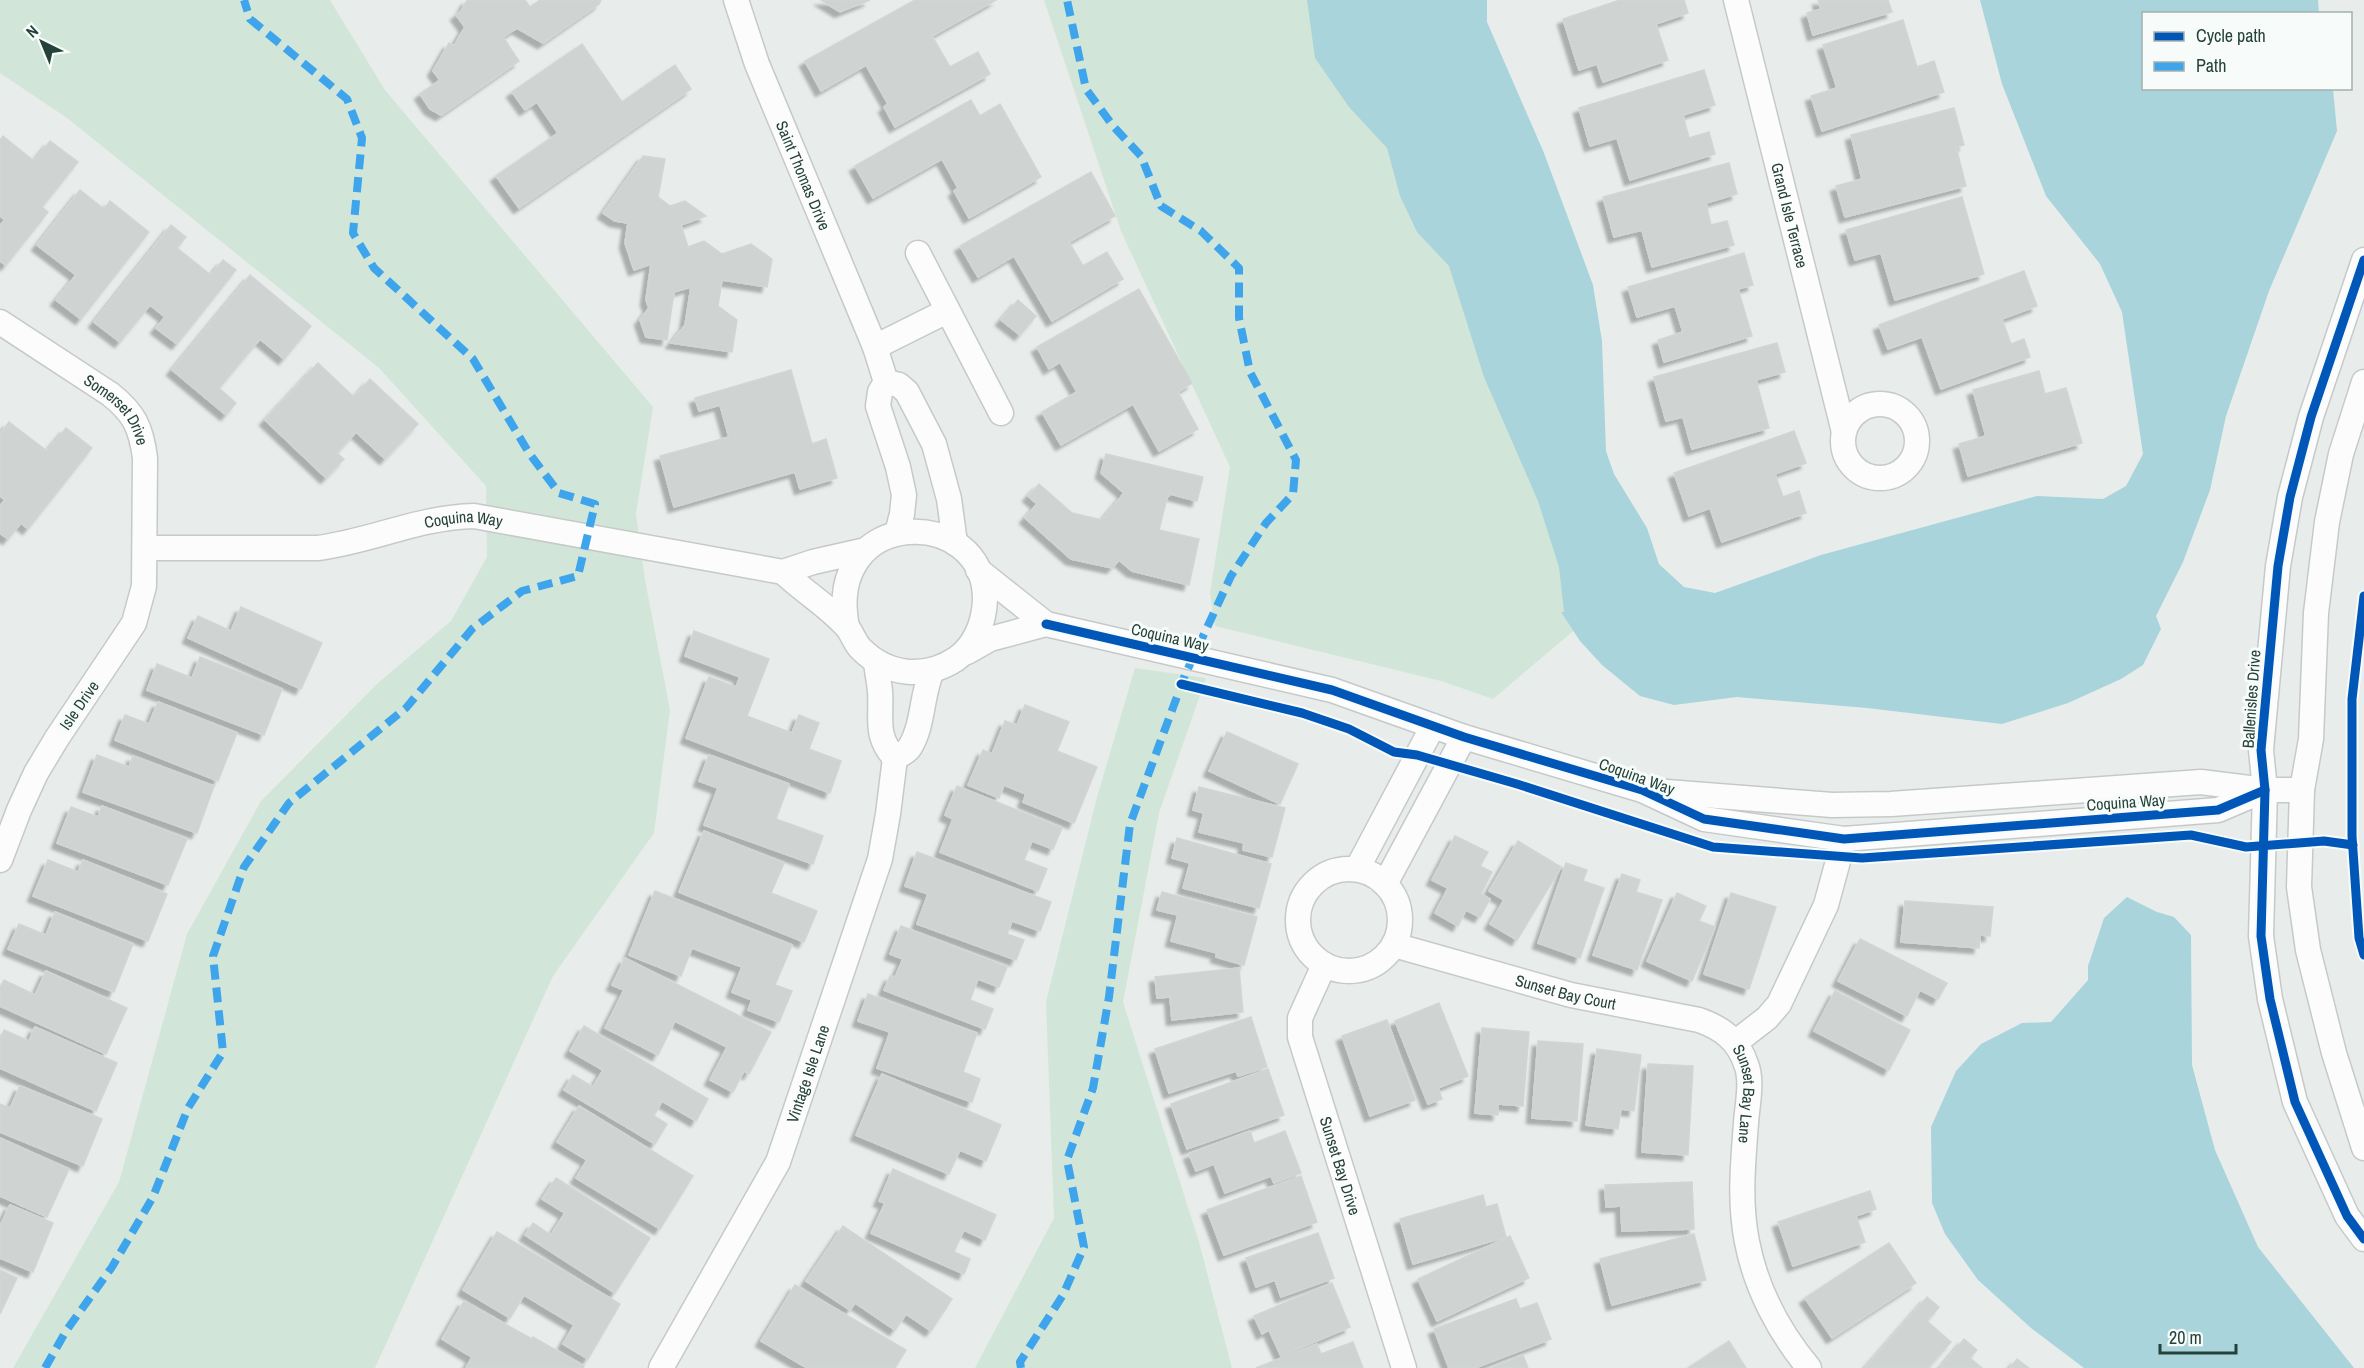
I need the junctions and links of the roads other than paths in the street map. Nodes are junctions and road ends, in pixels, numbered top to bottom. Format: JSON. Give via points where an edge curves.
{"nodes":[{"id":1,"x":736,"y":0,"type":"edge"},
{"id":2,"x":1736,"y":0,"type":"edge"},
{"id":3,"x":918,"y":254,"type":"dead end"},
{"id":4,"x":2364,"y":260,"type":"edge"},
{"id":5,"x":947,"y":311,"type":"junction"},
{"id":6,"x":0,"y":322,"type":"edge"},
{"id":7,"x":875,"y":347,"type":"junction"},
{"id":8,"x":886,"y":382,"type":"junction"},
{"id":9,"x":2364,"y":382,"type":"edge"},
{"id":10,"x":1001,"y":413,"type":"dead end"},
{"id":11,"x":920,"y":417,"type":"junction"},
{"id":12,"x":887,"y":432,"type":"junction"},
{"id":13,"x":1844,"y":432,"type":"dead end"},
{"id":14,"x":897,"y":533,"type":"junction"},
{"id":15,"x":955,"y":543,"type":"junction"},
{"id":16,"x":145,"y":548,"type":"junction"},
{"id":17,"x":866,"y":550,"type":"junction"},
{"id":18,"x":978,"y":570,"type":"junction"},
{"id":19,"x":783,"y":572,"type":"junction"},
{"id":20,"x":1046,"y":624,"type":"junction"},
{"id":21,"x":847,"y":627,"type":"junction"},
{"id":22,"x":962,"y":655,"type":"junction"},
{"id":23,"x":876,"y":662,"type":"junction"},
{"id":24,"x":932,"y":671,"type":"junction"},
{"id":25,"x":1433,"y":726,"type":"junction"},
{"id":26,"x":1464,"y":737,"type":"junction"},
{"id":27,"x":895,"y":758,"type":"junction"},
{"id":28,"x":1642,"y":790,"type":"junction"},
{"id":29,"x":2265,"y":790,"type":"junction"},
{"id":30,"x":2302,"y":790,"type":"junction"},
{"id":31,"x":1844,"y":839,"type":"junction"},
{"id":32,"x":0,"y":860,"type":"edge"},
{"id":33,"x":1356,"y":869,"type":"junction"},
{"id":34,"x":1385,"y":884,"type":"junction"},
{"id":35,"x":1394,"y":945,"type":"junction"},
{"id":36,"x":1324,"y":965,"type":"junction"},
{"id":37,"x":1736,"y":1042,"type":"junction"},
{"id":38,"x":2364,"y":1148,"type":"edge"},
{"id":39,"x":2364,"y":1239,"type":"edge"},
{"id":40,"x":661,"y":1368,"type":"edge"},
{"id":41,"x":1404,"y":1368,"type":"edge"},
{"id":42,"x":1809,"y":1368,"type":"edge"}],
"edges":[{"from":1,"to":7,"type":"street","name":"Saint Thomas Drive","via":[[756,64]]},
{"from":2,"to":13,"type":"street","name":"Grand Isle Terrace"},
{"from":3,"to":5,"type":"street"},
{"from":4,"to":29,"type":"street","name":"Ballenisles Drive","via":[[2311,417],[2290,497],[2278,566],[2261,750]]},
{"from":5,"to":7,"type":"street"},
{"from":5,"to":10,"type":"street"},
{"from":6,"to":16,"type":"street","name":"Somerset Drive","via":[[110,394],[136,422],[145,458]]},
{"from":7,"to":8,"type":"street","name":"Saint Thomas Drive"},
{"from":8,"to":11,"type":"street","via":[[907,392]]},
{"from":8,"to":12,"type":"street","via":[[878,406]]},
{"from":9,"to":30,"type":"street","via":[[2341,454],[2327,522],[2316,613],[2312,739]]},
{"from":11,"to":12,"type":"street"},
{"from":11,"to":15,"type":"street","via":[[934,444],[949,499]]},
{"from":12,"to":14,"type":"street","via":[[904,495]]},
{"from":14,"to":15,"type":"street","via":[[937,534]]},
{"from":14,"to":17,"type":"street"},
{"from":15,"to":18,"type":"street"},
{"from":16,"to":19,"type":"street","name":"Coquina Way","via":[[318,549],[433,519],[474,516]]},
{"from":16,"to":32,"type":"street","name":"Isle Drive","via":[[144,586],[134,623],[36,773]]},
{"from":17,"to":19,"type":"street","name":"Coquina Way"},
{"from":17,"to":21,"type":"street","via":[[853,566],[845,586]]},
{"from":18,"to":20,"type":"street","name":"Coquina Way"},
{"from":18,"to":22,"type":"street","via":[[985,592],[984,615],[976,637]]},
{"from":19,"to":21,"type":"street"},
{"from":20,"to":22,"type":"street","name":"Coquina Way","via":[[990,639]]},
{"from":20,"to":25,"type":"street","name":"Coquina Way","via":[[1332,690]]},
{"from":21,"to":23,"type":"street","via":[[859,647]]},
{"from":22,"to":24,"type":"street"},
{"from":23,"to":24,"type":"street","via":[[893,670]]},
{"from":23,"to":27,"type":"street","via":[[879,728],[886,749]]},
{"from":24,"to":27,"type":"street","via":[[920,724],[909,749]]},
{"from":25,"to":26,"type":"street","name":"Coquina Way"},
{"from":25,"to":33,"type":"street"},
{"from":26,"to":28,"type":"street","name":"Coquina Way"},
{"from":26,"to":34,"type":"street"},
{"from":27,"to":40,"type":"street","name":"Vintage Isle Lane","via":[[880,859],[778,1162]]},
{"from":28,"to":29,"type":"street","name":"Coquina Way","via":[[1832,805],[2201,782]]},
{"from":28,"to":31,"type":"street","name":"Coquina Way","via":[[1704,819]]},
{"from":29,"to":30,"type":"street","name":"Coquina Way"},
{"from":29,"to":31,"type":"street","name":"Coquina Way","via":[[2218,810]]},
{"from":29,"to":39,"type":"street","name":"Ballenisles Drive","via":[[2261,936],[2270,999],[2295,1102],[2348,1216]]},
{"from":30,"to":38,"type":"street","via":[[2299,887],[2308,950],[2334,1053]]},
{"from":31,"to":37,"type":"street","name":"Sunset Bay Lane","via":[[1826,905],[1779,1004]]},
{"from":33,"to":34,"type":"street"},
{"from":33,"to":36,"type":"street","via":[[1324,875],[1302,899],[1299,932],[1306,948]]},
{"from":34,"to":35,"type":"street","via":[[1400,913]]},
{"from":35,"to":36,"type":"street","via":[[1383,959],[1367,968],[1350,972]]},
{"from":35,"to":37,"type":"street","name":"Sunset Bay Court","via":[[1570,995],[1699,1020],[1717,1026]]},
{"from":36,"to":41,"type":"street","name":"Sunset Bay Drive","via":[[1300,1018],[1300,1037]]},
{"from":37,"to":42,"type":"street","name":"Sunset Bay Lane","via":[[1747,1066],[1749,1084],[1742,1181],[1747,1242],[1774,1319]]}]}
